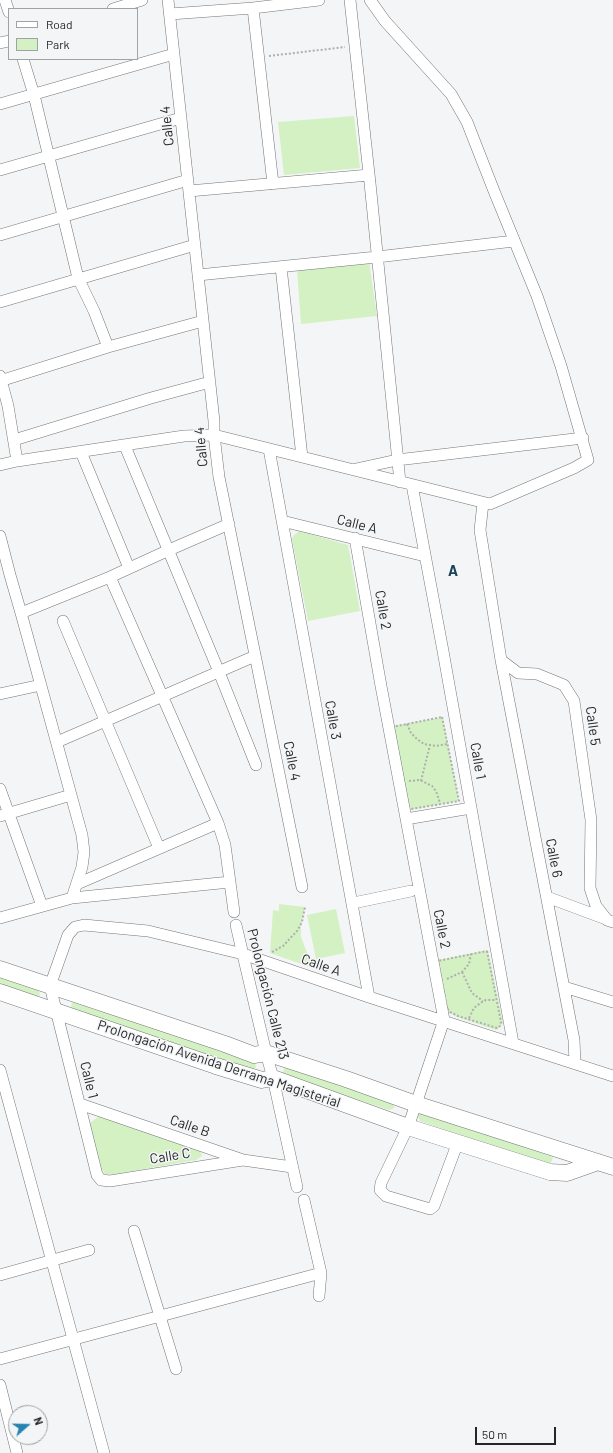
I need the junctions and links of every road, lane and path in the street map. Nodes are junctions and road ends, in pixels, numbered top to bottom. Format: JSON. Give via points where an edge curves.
{"nodes":[{"id":1,"x":142,"y":0,"type":"edge"},
{"id":2,"x":168,"y":0,"type":"edge"},
{"id":3,"x":319,"y":0,"type":"edge"},
{"id":4,"x":350,"y":0,"type":"edge"},
{"id":5,"x":370,"y":0,"type":"edge"},
{"id":6,"x":116,"y":8,"type":"edge"},
{"id":7,"x":253,"y":8,"type":"junction"},
{"id":8,"x":170,"y":14,"type":"junction"},
{"id":9,"x":355,"y":46,"type":"junction"},
{"id":10,"x":174,"y":54,"type":"junction"},
{"id":11,"x":258,"y":57,"type":"junction"},
{"id":12,"x":23,"y":60,"type":"edge"},
{"id":13,"x":34,"y":95,"type":"junction"},
{"id":14,"x":0,"y":104,"type":"edge"},
{"id":15,"x":181,"y":118,"type":"junction"},
{"id":16,"x":48,"y":157,"type":"junction"},
{"id":17,"x":0,"y":170,"type":"edge"},
{"id":18,"x":369,"y":176,"type":"junction"},
{"id":19,"x":188,"y":180,"type":"junction"},
{"id":20,"x":273,"y":184,"type":"junction"},
{"id":21,"x":189,"y":191,"type":"junction"},
{"id":22,"x":63,"y":217,"type":"junction"},
{"id":23,"x":0,"y":235,"type":"edge"},
{"id":24,"x":514,"y":241,"type":"junction"},
{"id":25,"x":195,"y":245,"type":"junction"},
{"id":26,"x":377,"y":257,"type":"junction"},
{"id":27,"x":281,"y":267,"type":"junction"},
{"id":28,"x":198,"y":275,"type":"junction"},
{"id":29,"x":78,"y":278,"type":"junction"},
{"id":30,"x":0,"y":302,"type":"edge"},
{"id":31,"x":203,"y":321,"type":"junction"},
{"id":32,"x":108,"y":347,"type":"junction"},
{"id":33,"x":1,"y":379,"type":"edge"},
{"id":34,"x":210,"y":382,"type":"junction"},
{"id":35,"x":214,"y":435,"type":"junction"},
{"id":36,"x":583,"y":438,"type":"junction"},
{"id":37,"x":14,"y":440,"type":"junction"},
{"id":38,"x":126,"y":446,"type":"junction"},
{"id":39,"x":269,"y":449,"type":"junction"},
{"id":40,"x":81,"y":452,"type":"junction"},
{"id":41,"x":302,"y":457,"type":"junction"},
{"id":42,"x":397,"y":460,"type":"junction"},
{"id":43,"x":17,"y":461,"type":"junction"},
{"id":44,"x":0,"y":464,"type":"edge"},
{"id":45,"x":353,"y":470,"type":"junction"},
{"id":46,"x":400,"y":482,"type":"junction"},
{"id":47,"x":412,"y":485,"type":"junction"},
{"id":48,"x":483,"y":503,"type":"junction"},
{"id":49,"x":282,"y":521,"type":"junction"},
{"id":50,"x":229,"y":524,"type":"junction"},
{"id":51,"x":0,"y":536,"type":"edge"},
{"id":52,"x":355,"y":538,"type":"junction"},
{"id":53,"x":169,"y":550,"type":"junction"},
{"id":54,"x":425,"y":556,"type":"junction"},
{"id":55,"x":129,"y":568,"type":"junction"},
{"id":56,"x":5,"y":576,"type":"edge"},
{"id":57,"x":110,"y":578,"type":"junction"},
{"id":58,"x":21,"y":613,"type":"junction"},
{"id":59,"x":63,"y":621,"type":"dead end"},
{"id":60,"x":255,"y":656,"type":"junction"},
{"id":61,"x":501,"y":660,"type":"junction"},
{"id":62,"x":219,"y":672,"type":"junction"},
{"id":63,"x":41,"y":684,"type":"junction"},
{"id":64,"x":0,"y":694,"type":"edge"},
{"id":65,"x":162,"y":696,"type":"junction"},
{"id":66,"x":105,"y":721,"type":"junction"},
{"id":67,"x":407,"y":724,"type":"junction"},
{"id":68,"x":57,"y":742,"type":"junction"},
{"id":69,"x":448,"y":744,"type":"junction"},
{"id":70,"x":430,"y":745,"type":"junction"},
{"id":71,"x":256,"y":765,"type":"dead end"},
{"id":72,"x":421,"y":781,"type":"junction"},
{"id":73,"x":404,"y":782,"type":"junction"},
{"id":74,"x":0,"y":789,"type":"edge"},
{"id":75,"x":71,"y":795,"type":"junction"},
{"id":76,"x":440,"y":804,"type":"junction"},
{"id":77,"x":471,"y":808,"type":"junction"},
{"id":78,"x":4,"y":814,"type":"edge"},
{"id":79,"x":406,"y":819,"type":"junction"},
{"id":80,"x":218,"y":823,"type":"junction"},
{"id":81,"x":159,"y":848,"type":"junction"},
{"id":82,"x":230,"y":882,"type":"junction"},
{"id":83,"x":77,"y":884,"type":"junction"},
{"id":84,"x":302,"y":886,"type":"dead end"},
{"id":85,"x":411,"y":891,"type":"dead end"},
{"id":86,"x":547,"y":897,"type":"junction"},
{"id":87,"x":72,"y":898,"type":"junction"},
{"id":88,"x":358,"y":902,"type":"dead end"},
{"id":89,"x":42,"y":906,"type":"junction"},
{"id":90,"x":305,"y":907,"type":"dead end"},
{"id":91,"x":234,"y":912,"type":"dead end"},
{"id":92,"x":0,"y":918,"type":"edge"},
{"id":93,"x":610,"y":921,"type":"edge"},
{"id":94,"x":236,"y":925,"type":"dead end"},
{"id":95,"x":270,"y":953,"type":"dead end"},
{"id":96,"x":243,"y":954,"type":"junction"},
{"id":97,"x":472,"y":954,"type":"junction"},
{"id":98,"x":0,"y":969,"type":"edge"},
{"id":99,"x":462,"y":972,"type":"junction"},
{"id":100,"x":442,"y":980,"type":"junction"},
{"id":101,"x":50,"y":986,"type":"junction"},
{"id":102,"x":564,"y":987,"type":"junction"},
{"id":103,"x":0,"y":992,"type":"edge"},
{"id":104,"x":369,"y":997,"type":"junction"},
{"id":105,"x":497,"y":1000,"type":"junction"},
{"id":106,"x":484,"y":1001,"type":"junction"},
{"id":107,"x":613,"y":1002,"type":"edge"},
{"id":108,"x":57,"y":1011,"type":"junction"},
{"id":109,"x":444,"y":1020,"type":"junction"},
{"id":110,"x":469,"y":1020,"type":"junction"},
{"id":111,"x":513,"y":1043,"type":"junction"},
{"id":112,"x":266,"y":1053,"type":"junction"},
{"id":113,"x":575,"y":1063,"type":"junction"},
{"id":114,"x":0,"y":1070,"type":"edge"},
{"id":115,"x":613,"y":1076,"type":"edge"},
{"id":116,"x":273,"y":1078,"type":"junction"},
{"id":117,"x":80,"y":1104,"type":"junction"},
{"id":118,"x":416,"y":1104,"type":"junction"},
{"id":119,"x":408,"y":1127,"type":"junction"},
{"id":120,"x":458,"y":1142,"type":"junction"},
{"id":121,"x":243,"y":1160,"type":"junction"},
{"id":122,"x":606,"y":1164,"type":"edge"},
{"id":123,"x":292,"y":1167,"type":"junction"},
{"id":124,"x":101,"y":1180,"type":"joint"},
{"id":125,"x":297,"y":1187,"type":"dead end"},
{"id":126,"x":304,"y":1200,"type":"dead end"},
{"id":127,"x":134,"y":1231,"type":"dead end"},
{"id":128,"x":89,"y":1250,"type":"dead end"},
{"id":129,"x":52,"y":1260,"type":"junction"},
{"id":130,"x":322,"y":1273,"type":"junction"},
{"id":131,"x":0,"y":1275,"type":"edge"},
{"id":132,"x":319,"y":1296,"type":"dead end"},
{"id":133,"x":160,"y":1317,"type":"junction"},
{"id":134,"x":73,"y":1340,"type":"junction"},
{"id":135,"x":0,"y":1359,"type":"edge"},
{"id":136,"x":176,"y":1370,"type":"dead end"},
{"id":137,"x":0,"y":1385,"type":"edge"},
{"id":138,"x":17,"y":1453,"type":"edge"},
{"id":139,"x":104,"y":1453,"type":"edge"}],
"edges":[{"from":1,"to":6,"type":"street"},
{"from":2,"to":8,"type":"street","name":"Calle 4"},
{"from":3,"to":7,"type":"street"},
{"from":4,"to":9,"type":"street"},
{"from":5,"to":24,"type":"street","via":[[385,21],[451,94],[460,108]]},
{"from":7,"to":8,"type":"street"},
{"from":7,"to":11,"type":"street"},
{"from":8,"to":10,"type":"street","name":"Calle 4"},
{"from":9,"to":11,"type":"path"},
{"from":9,"to":18,"type":"street"},
{"from":10,"to":13,"type":"street"},
{"from":10,"to":15,"type":"street","name":"Calle 4"},
{"from":11,"to":20,"type":"street"},
{"from":12,"to":13,"type":"street"},
{"from":13,"to":14,"type":"street"},
{"from":13,"to":16,"type":"street"},
{"from":15,"to":16,"type":"street"},
{"from":15,"to":19,"type":"street","name":"Calle 4"},
{"from":16,"to":17,"type":"street"},
{"from":16,"to":22,"type":"street"},
{"from":18,"to":20,"type":"street"},
{"from":18,"to":26,"type":"street"},
{"from":19,"to":21,"type":"street","name":"Calle 4"},
{"from":19,"to":22,"type":"street"},
{"from":20,"to":21,"type":"street"},
{"from":21,"to":25,"type":"street","name":"Calle 4"},
{"from":22,"to":23,"type":"street"},
{"from":22,"to":29,"type":"street"},
{"from":24,"to":26,"type":"street"},
{"from":24,"to":36,"type":"street","via":[[537,296]]},
{"from":25,"to":28,"type":"street","name":"Calle 4"},
{"from":25,"to":29,"type":"street"},
{"from":26,"to":27,"type":"street"},
{"from":26,"to":42,"type":"street"},
{"from":27,"to":28,"type":"street"},
{"from":27,"to":41,"type":"street"},
{"from":28,"to":31,"type":"street","name":"Calle 4"},
{"from":29,"to":30,"type":"street"},
{"from":29,"to":32,"type":"street"},
{"from":31,"to":32,"type":"street"},
{"from":31,"to":34,"type":"street","name":"Calle 4"},
{"from":32,"to":33,"type":"street"},
{"from":33,"to":37,"type":"street"},
{"from":34,"to":35,"type":"street","name":"Calle 4"},
{"from":34,"to":37,"type":"street"},
{"from":35,"to":38,"type":"street","via":[[184,436]]},
{"from":35,"to":39,"type":"street"},
{"from":35,"to":50,"type":"street","name":"Calle 4","via":[[219,477]]},
{"from":36,"to":42,"type":"street"},
{"from":36,"to":48,"type":"street","via":[[588,460],[490,504]]},
{"from":37,"to":43,"type":"street"},
{"from":38,"to":40,"type":"street"},
{"from":38,"to":53,"type":"street"},
{"from":39,"to":41,"type":"street"},
{"from":39,"to":49,"type":"street","name":"Calle 3"},
{"from":40,"to":43,"type":"street"},
{"from":40,"to":55,"type":"street"},
{"from":41,"to":45,"type":"street"},
{"from":42,"to":45,"type":"street"},
{"from":42,"to":46,"type":"street"},
{"from":43,"to":44,"type":"street"},
{"from":45,"to":46,"type":"street"},
{"from":46,"to":47,"type":"street"},
{"from":47,"to":48,"type":"street"},
{"from":47,"to":54,"type":"street","name":"Calle 1"},
{"from":48,"to":61,"type":"street","via":[[480,530]]},
{"from":49,"to":52,"type":"street","name":"Calle A"},
{"from":49,"to":104,"type":"street","name":"Calle 3"},
{"from":50,"to":53,"type":"street"},
{"from":50,"to":60,"type":"street","name":"Calle 4"},
{"from":51,"to":56,"type":"street"},
{"from":52,"to":54,"type":"street","name":"Calle A"},
{"from":52,"to":79,"type":"street","name":"Calle 2"},
{"from":53,"to":55,"type":"street"},
{"from":53,"to":62,"type":"street"},
{"from":54,"to":77,"type":"street","name":"Calle 1"},
{"from":55,"to":57,"type":"street"},
{"from":56,"to":58,"type":"street"},
{"from":57,"to":58,"type":"street"},
{"from":57,"to":65,"type":"street"},
{"from":58,"to":63,"type":"street"},
{"from":59,"to":66,"type":"street"},
{"from":60,"to":62,"type":"street"},
{"from":60,"to":84,"type":"street","name":"Calle 4"},
{"from":61,"to":86,"type":"street","name":"Calle 6"},
{"from":61,"to":93,"type":"street","name":"Calle 5","via":[[518,673],[537,674],[564,684],[574,701],[591,820],[590,888],[596,906]]},
{"from":62,"to":65,"type":"street"},
{"from":62,"to":71,"type":"street"},
{"from":63,"to":64,"type":"street"},
{"from":63,"to":68,"type":"street"},
{"from":65,"to":66,"type":"street"},
{"from":65,"to":80,"type":"street"},
{"from":66,"to":68,"type":"street"},
{"from":66,"to":81,"type":"street"},
{"from":67,"to":69,"type":"path","via":[[442,717]]},
{"from":67,"to":70,"type":"path","via":[[417,739]]},
{"from":67,"to":73,"type":"path","via":[[392,727]]},
{"from":68,"to":75,"type":"street"},
{"from":69,"to":70,"type":"path"},
{"from":69,"to":76,"type":"path","via":[[459,801]]},
{"from":70,"to":72,"type":"path"},
{"from":72,"to":73,"type":"path"},
{"from":72,"to":76,"type":"path","via":[[432,786]]},
{"from":73,"to":76,"type":"path","via":[[409,809]]},
{"from":74,"to":78,"type":"street"},
{"from":75,"to":78,"type":"street"},
{"from":75,"to":83,"type":"street","via":[[84,852]]},
{"from":77,"to":79,"type":"street"},
{"from":77,"to":111,"type":"street","name":"Calle 1"},
{"from":78,"to":89,"type":"street"},
{"from":79,"to":109,"type":"street","name":"Calle 2"},
{"from":80,"to":81,"type":"street"},
{"from":80,"to":82,"type":"street","via":[[225,845]]},
{"from":81,"to":83,"type":"street"},
{"from":82,"to":87,"type":"street"},
{"from":82,"to":91,"type":"street"},
{"from":83,"to":87,"type":"street"},
{"from":85,"to":88,"type":"street"},
{"from":86,"to":93,"type":"street"},
{"from":86,"to":102,"type":"street","name":"Calle 6"},
{"from":87,"to":89,"type":"street"},
{"from":89,"to":92,"type":"street"},
{"from":90,"to":95,"type":"path","via":[[298,931],[283,946]]},
{"from":94,"to":96,"type":"street","name":"Prolongación Calle 213"},
{"from":96,"to":101,"type":"street","name":"Calle A","via":[[148,931],[84,925],[75,927],[68,935]]},
{"from":96,"to":104,"type":"street","name":"Calle A"},
{"from":96,"to":112,"type":"street","name":"Prolongación Calle 213"},
{"from":97,"to":99,"type":"path","via":[[469,964]]},
{"from":97,"to":100,"type":"path","via":[[438,960]]},
{"from":97,"to":105,"type":"path","via":[[487,951]]},
{"from":98,"to":101,"type":"street","name":"Prolongación Avenida Derrama Magisterial"},
{"from":99,"to":100,"type":"path"},
{"from":99,"to":106,"type":"path","via":[[472,993]]},
{"from":100,"to":110,"type":"path","via":[[447,1008],[450,1012]]},
{"from":101,"to":108,"type":"street","name":"Calle 1"},
{"from":101,"to":112,"type":"street","name":"Prolongación Avenida Derrama Magisterial","via":[[254,1055]]},
{"from":102,"to":107,"type":"street"},
{"from":102,"to":113,"type":"street","name":"Calle 6","via":[[574,1040]]},
{"from":103,"to":108,"type":"street","name":"Prolongación Avenida Derrama Magisterial"},
{"from":104,"to":109,"type":"street","name":"Calle A"},
{"from":105,"to":106,"type":"path"},
{"from":105,"to":110,"type":"path","via":[[500,1026],[496,1028]]},
{"from":106,"to":110,"type":"path","via":[[474,1008]]},
{"from":108,"to":116,"type":"street","name":"Prolongación Avenida Derrama Magisterial","via":[[216,1066],[262,1080]]},
{"from":108,"to":117,"type":"street","name":"Calle 1"},
{"from":109,"to":111,"type":"street","name":"Calle A"},
{"from":109,"to":118,"type":"street","name":"Calle 2"},
{"from":111,"to":113,"type":"street","name":"Calle A"},
{"from":112,"to":116,"type":"street","name":"Prolongación Calle 213"},
{"from":112,"to":118,"type":"street","name":"Prolongación Avenida Derrama Magisterial"},
{"from":113,"to":115,"type":"street","name":"Calle A"},
{"from":114,"to":129,"type":"street"},
{"from":116,"to":119,"type":"street","name":"Prolongación Avenida Derrama Magisterial"},
{"from":116,"to":123,"type":"street","name":"Prolongación Calle 213"},
{"from":117,"to":121,"type":"street","name":"Calle B"},
{"from":117,"to":124,"type":"street","name":"Calle 1","via":[[97,1175]]},
{"from":118,"to":119,"type":"street","name":"Calle 2"},
{"from":118,"to":122,"type":"street","name":"Prolongación Avenida Derrama Magisterial"},
{"from":119,"to":120,"type":"street","name":"Prolongación Avenida Derrama Magisterial"},
{"from":119,"to":120,"type":"street","name":"Calle 2","via":[[381,1183],[380,1190],[386,1196],[430,1209],[434,1206]]},
{"from":120,"to":122,"type":"street","name":"Prolongación Avenida Derrama Magisterial","via":[[550,1172],[567,1173]]},
{"from":121,"to":123,"type":"street","name":"Calle B"},
{"from":121,"to":124,"type":"street","name":"Calle C","via":[[110,1181]]},
{"from":123,"to":125,"type":"street","name":"Prolongación Calle 213"},
{"from":126,"to":130,"type":"street"},
{"from":127,"to":133,"type":"street"},
{"from":128,"to":129,"type":"street"},
{"from":129,"to":131,"type":"street"},
{"from":129,"to":134,"type":"street"},
{"from":130,"to":132,"type":"street"},
{"from":130,"to":133,"type":"street"},
{"from":133,"to":134,"type":"street"},
{"from":133,"to":136,"type":"street"},
{"from":134,"to":135,"type":"street"},
{"from":134,"to":139,"type":"street"},
{"from":137,"to":138,"type":"street"}]}
